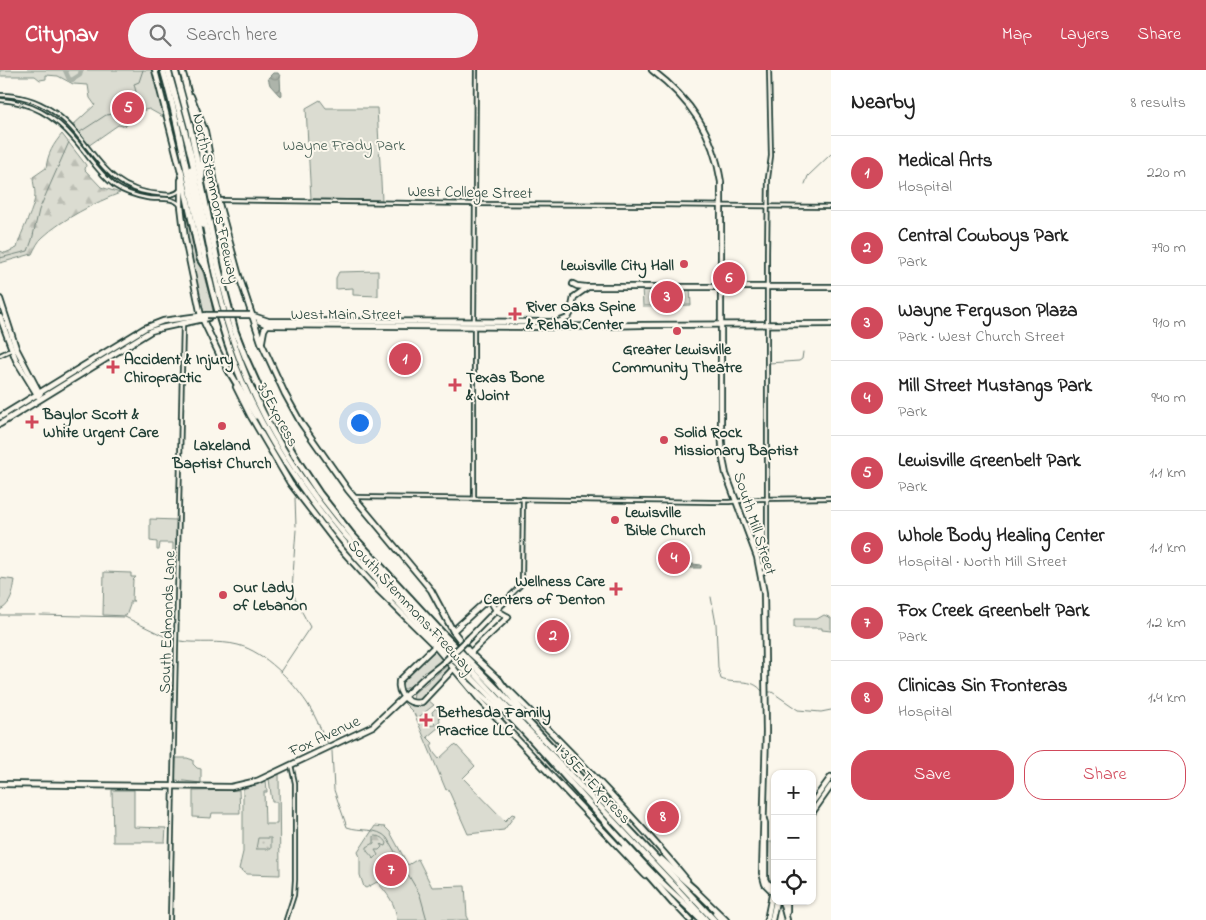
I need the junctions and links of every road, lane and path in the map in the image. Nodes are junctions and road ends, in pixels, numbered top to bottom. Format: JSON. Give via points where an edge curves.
{"nodes":[{"id":1,"x":155,"y":70,"type":"edge"},
{"id":2,"x":163,"y":70,"type":"edge"},
{"id":3,"x":172,"y":70,"type":"edge"},
{"id":4,"x":182,"y":70,"type":"edge"},
{"id":5,"x":476,"y":70,"type":"edge"},
{"id":6,"x":652,"y":70,"type":"edge"},
{"id":7,"x":769,"y":70,"type":"edge"},
{"id":8,"x":186,"y":82,"type":"junction"},
{"id":9,"x":0,"y":95,"type":"edge"},
{"id":10,"x":0,"y":100,"type":"edge"},
{"id":11,"x":176,"y":117,"type":"junction"},
{"id":12,"x":88,"y":148,"type":"junction"},
{"id":13,"x":84,"y":152,"type":"junction"},
{"id":14,"x":181,"y":170,"type":"junction"},
{"id":15,"x":202,"y":183,"type":"junction"},
{"id":16,"x":182,"y":188,"type":"junction"},
{"id":17,"x":134,"y":189,"type":"junction"},
{"id":18,"x":132,"y":194,"type":"junction"},
{"id":19,"x":218,"y":200,"type":"junction"},
{"id":20,"x":475,"y":204,"type":"junction"},
{"id":21,"x":722,"y":204,"type":"junction"},
{"id":22,"x":181,"y":206,"type":"junction"},
{"id":23,"x":768,"y":206,"type":"junction"},
{"id":24,"x":831,"y":207,"type":"edge"},
{"id":25,"x":210,"y":247,"type":"junction"},
{"id":26,"x":209,"y":274,"type":"junction"},
{"id":27,"x":573,"y":284,"type":"dead end"},
{"id":28,"x":588,"y":287,"type":"junction"},
{"id":29,"x":721,"y":287,"type":"junction"},
{"id":30,"x":768,"y":287,"type":"junction"},
{"id":31,"x":831,"y":287,"type":"edge"},
{"id":32,"x":0,"y":299,"type":"edge"},
{"id":33,"x":199,"y":308,"type":"junction"},
{"id":34,"x":0,"y":316,"type":"edge"},
{"id":35,"x":251,"y":316,"type":"junction"},
{"id":36,"x":194,"y":317,"type":"junction"},
{"id":37,"x":202,"y":317,"type":"junction"},
{"id":38,"x":220,"y":318,"type":"joint"},
{"id":39,"x":287,"y":321,"type":"junction"},
{"id":40,"x":183,"y":324,"type":"junction"},
{"id":41,"x":474,"y":324,"type":"junction"},
{"id":42,"x":722,"y":324,"type":"junction"},
{"id":43,"x":768,"y":324,"type":"junction"},
{"id":44,"x":831,"y":324,"type":"edge"},
{"id":45,"x":268,"y":325,"type":"junction"},
{"id":46,"x":278,"y":325,"type":"junction"},
{"id":47,"x":235,"y":330,"type":"joint"},
{"id":48,"x":129,"y":337,"type":"junction"},
{"id":49,"x":132,"y":342,"type":"junction"},
{"id":50,"x":261,"y":342,"type":"junction"},
{"id":51,"x":14,"y":349,"type":"junction"},
{"id":52,"x":0,"y":354,"type":"edge"},
{"id":53,"x":228,"y":369,"type":"junction"},
{"id":54,"x":38,"y":393,"type":"junction"},
{"id":55,"x":41,"y":399,"type":"junction"},
{"id":56,"x":0,"y":417,"type":"edge"},
{"id":57,"x":0,"y":424,"type":"edge"},
{"id":58,"x":271,"y":440,"type":"junction"},
{"id":59,"x":354,"y":497,"type":"junction"},
{"id":60,"x":831,"y":498,"type":"edge"},
{"id":61,"x":474,"y":499,"type":"junction"},
{"id":62,"x":767,"y":499,"type":"junction"},
{"id":63,"x":523,"y":500,"type":"junction"},
{"id":64,"x":736,"y":502,"type":"junction"},
{"id":65,"x":766,"y":562,"type":"junction"},
{"id":66,"x":760,"y":567,"type":"junction"},
{"id":67,"x":762,"y":573,"type":"junction"},
{"id":68,"x":378,"y":580,"type":"junction"},
{"id":69,"x":390,"y":600,"type":"junction"},
{"id":70,"x":490,"y":600,"type":"junction"},
{"id":71,"x":503,"y":603,"type":"junction"},
{"id":72,"x":496,"y":610,"type":"junction"},
{"id":73,"x":508,"y":617,"type":"junction"},
{"id":74,"x":453,"y":631,"type":"junction"},
{"id":75,"x":435,"y":646,"type":"junction"},
{"id":76,"x":470,"y":653,"type":"junction"},
{"id":77,"x":464,"y":662,"type":"joint"},
{"id":78,"x":454,"y":668,"type":"junction"},
{"id":79,"x":498,"y":679,"type":"junction"},
{"id":80,"x":464,"y":680,"type":"junction"},
{"id":81,"x":400,"y":690,"type":"junction"},
{"id":82,"x":409,"y":692,"type":"junction"},
{"id":83,"x":404,"y":698,"type":"junction"},
{"id":84,"x":412,"y":703,"type":"junction"},
{"id":85,"x":517,"y":724,"type":"junction"},
{"id":86,"x":565,"y":761,"type":"junction"},
{"id":87,"x":291,"y":765,"type":"junction"},
{"id":88,"x":831,"y":777,"type":"edge"},
{"id":89,"x":0,"y":784,"type":"edge"},
{"id":90,"x":831,"y":786,"type":"edge"},
{"id":91,"x":172,"y":787,"type":"junction"},
{"id":92,"x":816,"y":798,"type":"edge"},
{"id":93,"x":589,"y":804,"type":"junction"},
{"id":94,"x":816,"y":807,"type":"edge"},
{"id":95,"x":628,"y":828,"type":"junction"},
{"id":96,"x":655,"y":866,"type":"junction"},
{"id":97,"x":771,"y":886,"type":"edge"},
{"id":98,"x":695,"y":890,"type":"junction"},
{"id":99,"x":703,"y":898,"type":"junction"},
{"id":100,"x":771,"y":902,"type":"edge"},
{"id":101,"x":673,"y":903,"type":"junction"},
{"id":102,"x":775,"y":905,"type":"edge"},
{"id":103,"x":783,"y":905,"type":"edge"},
{"id":104,"x":787,"y":905,"type":"edge"},
{"id":105,"x":786,"y":913,"type":"junction"},
{"id":106,"x":695,"y":914,"type":"junction"},
{"id":107,"x":170,"y":920,"type":"edge"},
{"id":108,"x":286,"y":920,"type":"edge"},
{"id":109,"x":690,"y":920,"type":"edge"},
{"id":110,"x":700,"y":920,"type":"edge"},
{"id":111,"x":706,"y":920,"type":"edge"},
{"id":112,"x":714,"y":920,"type":"edge"},
{"id":113,"x":721,"y":920,"type":"edge"},
{"id":114,"x":726,"y":920,"type":"edge"},
{"id":115,"x":767,"y":920,"type":"edge"},
{"id":116,"x":772,"y":920,"type":"edge"},
{"id":117,"x":787,"y":920,"type":"edge"}],
"edges":[{"from":1,"to":14,"type":"main road","name":"North Stemmons Freeway"},
{"from":2,"to":11,"type":"highway","name":"North Stemmons Freeway"},
{"from":3,"to":15,"type":"highway","name":"North Stemmons Freeway","via":[[190,126]]},
{"from":3,"to":25,"type":"highway","name":"35Express"},
{"from":4,"to":8,"type":"main road","name":"North Stemmons Freeway"},
{"from":5,"to":20,"type":"street"},
{"from":6,"to":21,"type":"main road","name":"South Mill Street","via":[[676,89],[702,124],[719,171]]},
{"from":7,"to":23,"type":"street"},
{"from":8,"to":15,"type":"highway","via":[[201,142]]},
{"from":8,"to":19,"type":"main road","name":"North Stemmons Freeway","via":[[205,131]]},
{"from":9,"to":12,"type":"street","via":[[28,99],[52,110]]},
{"from":10,"to":13,"type":"street","via":[[19,102],[43,112],[62,125]]},
{"from":11,"to":25,"type":"highway"},
{"from":11,"to":26,"type":"highway","name":"North Stemmons Freeway"},
{"from":12,"to":13,"type":"street"},
{"from":12,"to":17,"type":"street","via":[[113,177]]},
{"from":13,"to":18,"type":"street","via":[[104,177]]},
{"from":14,"to":16,"type":"main road","name":"North Stemmons Freeway"},
{"from":14,"to":26,"type":"highway","via":[[200,259]]},
{"from":15,"to":47,"type":"highway","name":"North Stemmons Freeway"},
{"from":16,"to":17,"type":"street","via":[[171,195]]},
{"from":16,"to":22,"type":"main road","name":"North Stemmons Freeway"},
{"from":17,"to":18,"type":"street"},
{"from":18,"to":22,"type":"street","via":[[173,200]]},
{"from":19,"to":20,"type":"street","name":"West College Street"},
{"from":19,"to":35,"type":"main road","name":"North Stemmons Freeway"},
{"from":20,"to":21,"type":"street","name":"West College Street"},
{"from":20,"to":41,"type":"street"},
{"from":21,"to":23,"type":"street","name":"West College Street"},
{"from":21,"to":29,"type":"main road","name":"South Mill Street"},
{"from":22,"to":33,"type":"main road","name":"North Stemmons Freeway"},
{"from":23,"to":24,"type":"street","name":"West College Street"},
{"from":23,"to":30,"type":"street"},
{"from":25,"to":77,"type":"highway","name":"35Express","via":[[222,307],[238,356],[260,408],[286,454],[347,537]]},
{"from":26,"to":38,"type":"highway","name":"North Stemmons Freeway"},
{"from":27,"to":28,"type":"main road"},
{"from":28,"to":29,"type":"main road"},
{"from":28,"to":41,"type":"main road","name":"West Main Street","via":[[574,297],[568,318],[558,322]]},
{"from":29,"to":30,"type":"main road"},
{"from":29,"to":42,"type":"main road","name":"South Mill Street"},
{"from":30,"to":31,"type":"main road"},
{"from":30,"to":43,"type":"street"},
{"from":32,"to":51,"type":"main road"},
{"from":33,"to":36,"type":"main road"},
{"from":33,"to":37,"type":"main road","name":"North Stemmons Freeway"},
{"from":34,"to":51,"type":"main road"},
{"from":35,"to":37,"type":"main road","name":"West Main Street","bridge":true},
{"from":35,"to":39,"type":"main road","name":"West Main Street","via":[[267,321]]},
{"from":35,"to":45,"type":"main road","name":"West Main Street"},
{"from":35,"to":50,"type":"main road","name":"South Stemmons Freeway"},
{"from":36,"to":37,"type":"main road","name":"West Main Street"},
{"from":36,"to":48,"type":"main road","name":"West Main Street","via":[[155,324]]},
{"from":37,"to":40,"type":"main road","name":"West Main Street"},
{"from":37,"to":53,"type":"main road","name":"South Stemmons Freeway"},
{"from":38,"to":58,"type":"highway","name":"South Stemmons Freeway","via":[[244,386]]},
{"from":39,"to":41,"type":"main road","name":"West Main Street"},
{"from":39,"to":46,"type":"main road"},
{"from":40,"to":49,"type":"main road","name":"West Main Street","via":[[161,328]]},
{"from":40,"to":91,"type":"street","name":"South Edmonds Lane"},
{"from":41,"to":42,"type":"main road","name":"West Main Street"},
{"from":41,"to":46,"type":"main road","name":"West Main Street"},
{"from":41,"to":61,"type":"street"},
{"from":42,"to":43,"type":"main road","name":"West Main Street"},
{"from":42,"to":64,"type":"main road","name":"South Mill Street","via":[[723,453]]},
{"from":43,"to":44,"type":"main road","name":"West Main Street"},
{"from":43,"to":62,"type":"street"},
{"from":45,"to":46,"type":"main road","name":"West Main Street"},
{"from":45,"to":50,"type":"main road"},
{"from":47,"to":86,"type":"highway","name":"South Stemmons Freeway","via":[[280,432],[324,500],[444,635]]},
{"from":48,"to":49,"type":"main road"},
{"from":48,"to":54,"type":"main road","name":"West Main Street"},
{"from":49,"to":55,"type":"main road","name":"West Main Street"},
{"from":50,"to":59,"type":"main road","name":"South Stemmons Freeway","via":[[301,423]]},
{"from":51,"to":52,"type":"street"},
{"from":51,"to":54,"type":"main road"},
{"from":53,"to":58,"type":"highway"},
{"from":53,"to":69,"type":"main road","name":"South Stemmons Freeway","via":[[250,415],[298,495],[340,548]]},
{"from":54,"to":55,"type":"main road"},
{"from":54,"to":56,"type":"main road","name":"West Main Street"},
{"from":55,"to":57,"type":"main road","name":"West Main Street"},
{"from":58,"to":68,"type":"highway","name":"South Stemmons Freeway","via":[[334,531]]},
{"from":59,"to":61,"type":"street"},
{"from":59,"to":74,"type":"main road","name":"South Stemmons Freeway","via":[[431,590]]},
{"from":60,"to":62,"type":"street"},
{"from":61,"to":63,"type":"street"},
{"from":62,"to":64,"type":"street"},
{"from":62,"to":65,"type":"street"},
{"from":63,"to":64,"type":"street"},
{"from":63,"to":71,"type":"street","name":"Fox Avenue","via":[[522,578],[520,586]]},
{"from":64,"to":66,"type":"main road","name":"South Mill Street"},
{"from":65,"to":66,"type":"main road"},
{"from":65,"to":67,"type":"street"},
{"from":66,"to":67,"type":"main road","name":"South Mill Street"},
{"from":67,"to":97,"type":"main road","name":"South Mill Street","via":[[766,616],[765,879]]},
{"from":68,"to":69,"type":"highway"},
{"from":68,"to":85,"type":"highway","name":"South Stemmons Freeway"},
{"from":69,"to":75,"type":"main road","name":"South Stemmons Freeway"},
{"from":70,"to":71,"type":"main road"},
{"from":70,"to":72,"type":"main road"},
{"from":70,"to":74,"type":"main road"},
{"from":71,"to":72,"type":"main road","name":"Fox Avenue"},
{"from":71,"to":73,"type":"main road"},
{"from":72,"to":73,"type":"main road"},
{"from":72,"to":82,"type":"main road","name":"Fox Avenue","bridge":true,"via":[[470,638]]},
{"from":73,"to":76,"type":"main road"},
{"from":74,"to":76,"type":"main road","name":"South Stemmons Freeway"},
{"from":75,"to":78,"type":"main road","name":"South Stemmons Freeway"},
{"from":75,"to":81,"type":"main road","via":[[400,679]]},
{"from":76,"to":79,"type":"main road","name":"South Stemmons Freeway"},
{"from":77,"to":96,"type":"highway","name":"I 35E TEXpress"},
{"from":78,"to":80,"type":"main road","name":"South Stemmons Freeway"},
{"from":78,"to":84,"type":"main road","via":[[422,702]]},
{"from":79,"to":86,"type":"highway"},
{"from":79,"to":98,"type":"main road","name":"South Stemmons Freeway","via":[[668,857]]},
{"from":80,"to":85,"type":"highway"},
{"from":80,"to":101,"type":"main road","name":"South Stemmons Freeway"},
{"from":81,"to":82,"type":"main road"},
{"from":81,"to":83,"type":"main road"},
{"from":82,"to":83,"type":"main road","name":"Fox Avenue"},
{"from":82,"to":84,"type":"main road"},
{"from":83,"to":84,"type":"main road"},
{"from":83,"to":87,"type":"main road","name":"Fox Avenue","via":[[373,726]]},
{"from":85,"to":93,"type":"highway","name":"South Stemmons Freeway"},
{"from":86,"to":95,"type":"highway","name":"South Stemmons Freeway"},
{"from":87,"to":91,"type":"main road","name":"Fox Avenue","via":[[239,786]]},
{"from":87,"to":108,"type":"street","via":[[295,783],[295,880],[294,896]]},
{"from":88,"to":92,"type":"main road"},
{"from":89,"to":91,"type":"main road","name":"Fox Avenue"},
{"from":90,"to":94,"type":"main road"},
{"from":91,"to":107,"type":"street","name":"South Edmonds Lane"},
{"from":93,"to":101,"type":"highway"},
{"from":93,"to":106,"type":"highway","name":"South Stemmons Freeway"},
{"from":95,"to":98,"type":"highway"},
{"from":95,"to":112,"type":"highway","name":"South Stemmons Freeway"},
{"from":96,"to":106,"type":"highway"},
{"from":96,"to":111,"type":"highway","name":"I 35E TEXpress"},
{"from":98,"to":99,"type":"main road","name":"South Stemmons Freeway"},
{"from":99,"to":113,"type":"main road","name":"South Stemmons Freeway"},
{"from":99,"to":114,"type":"main road","name":"South Stemmons Freeway"},
{"from":100,"to":115,"type":"main road"},
{"from":101,"to":109,"type":"main road","name":"South Stemmons Freeway"},
{"from":102,"to":116,"type":"main road"},
{"from":103,"to":105,"type":"main road"},
{"from":104,"to":105,"type":"main road"},
{"from":105,"to":117,"type":"main road"},
{"from":106,"to":110,"type":"highway","name":"South Stemmons Freeway"}]}
